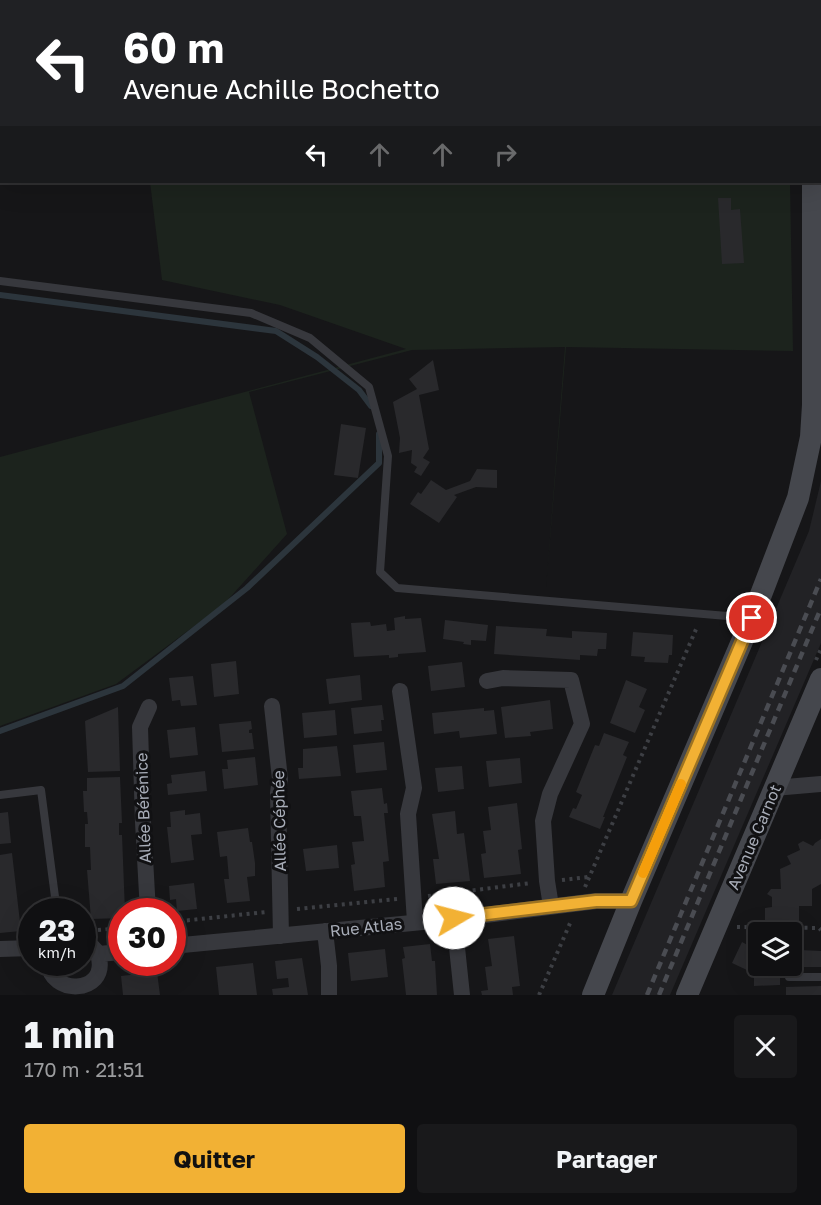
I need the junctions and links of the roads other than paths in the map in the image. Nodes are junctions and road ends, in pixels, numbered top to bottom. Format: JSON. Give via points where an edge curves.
{"nodes":[{"id":1,"x":813,"y":183,"type":"edge"},
{"id":2,"x":0,"y":281,"type":"edge"},
{"id":3,"x":752,"y":618,"type":"junction"},
{"id":4,"x":821,"y":679,"type":"edge"},
{"id":5,"x":487,"y":681,"type":"dead end"},
{"id":6,"x":400,"y":691,"type":"dead end"},
{"id":7,"x":272,"y":706,"type":"dead end"},
{"id":8,"x":149,"y":707,"type":"dead end"},
{"id":9,"x":821,"y":784,"type":"edge"},
{"id":10,"x":774,"y":788,"type":"junction"},
{"id":11,"x":0,"y":795,"type":"edge"},
{"id":12,"x":55,"y":898,"type":"edge"},
{"id":13,"x":147,"y":898,"type":"edge"},
{"id":14,"x":631,"y":901,"type":"junction"},
{"id":15,"x":551,"y":906,"type":"junction"},
{"id":16,"x":454,"y":918,"type":"junction"},
{"id":17,"x":416,"y":922,"type":"junction"},
{"id":18,"x":326,"y":931,"type":"junction"},
{"id":19,"x":281,"y":936,"type":"junction"},
{"id":20,"x":186,"y":945,"type":"edge"},
{"id":21,"x":18,"y":948,"type":"edge"},
{"id":22,"x":0,"y":949,"type":"edge"},
{"id":23,"x":108,"y":953,"type":"edge"},
{"id":24,"x":98,"y":954,"type":"joint"},
{"id":25,"x":50,"y":976,"type":"edge"},
{"id":26,"x":789,"y":977,"type":"dead end"},
{"id":27,"x":821,"y":977,"type":"edge"},
{"id":28,"x":54,"y":991,"type":"edge"},
{"id":29,"x":329,"y":995,"type":"edge"},
{"id":30,"x":462,"y":995,"type":"edge"},
{"id":31,"x":593,"y":995,"type":"edge"},
{"id":32,"x":687,"y":995,"type":"edge"}],
"edges":[{"from":1,"to":3,"type":"street","via":[[811,438],[798,498]]},
{"from":2,"to":3,"type":"lane","via":[[251,314],[310,338],[369,387],[388,456],[380,572],[397,588]]},
{"from":3,"to":14,"type":"street"},
{"from":4,"to":10,"type":"street","name":"Avenue Carnot"},
{"from":5,"to":15,"type":"street","via":[[571,680],[582,724],[550,795],[543,821]]},
{"from":6,"to":17,"type":"street","via":[[414,788],[408,814]]},
{"from":7,"to":19,"type":"street","name":"Allée Céphée","via":[[280,779]]},
{"from":8,"to":13,"type":"street","name":"Allée Bérénice","via":[[141,728]]},
{"from":9,"to":10,"type":"street"},
{"from":10,"to":32,"type":"street","name":"Avenue Carnot"},
{"from":11,"to":12,"type":"lane","via":[[41,790]]},
{"from":14,"to":15,"type":"street","name":"Rue Atlas"},
{"from":14,"to":31,"type":"street"},
{"from":15,"to":16,"type":"street","name":"Rue Atlas"},
{"from":16,"to":17,"type":"street","name":"Rue Atlas"},
{"from":16,"to":30,"type":"street"},
{"from":17,"to":18,"type":"street","name":"Rue Atlas"},
{"from":18,"to":19,"type":"street","name":"Rue Atlas"},
{"from":18,"to":29,"type":"street"},
{"from":19,"to":20,"type":"street","name":"Rue Atlas"},
{"from":21,"to":22,"type":"street"},
{"from":23,"to":24,"type":"street"},
{"from":24,"to":28,"type":"street","via":[[100,972],[90,987],[74,992]]},
{"from":25,"to":28,"type":"street"},
{"from":26,"to":27,"type":"lane"}]}
